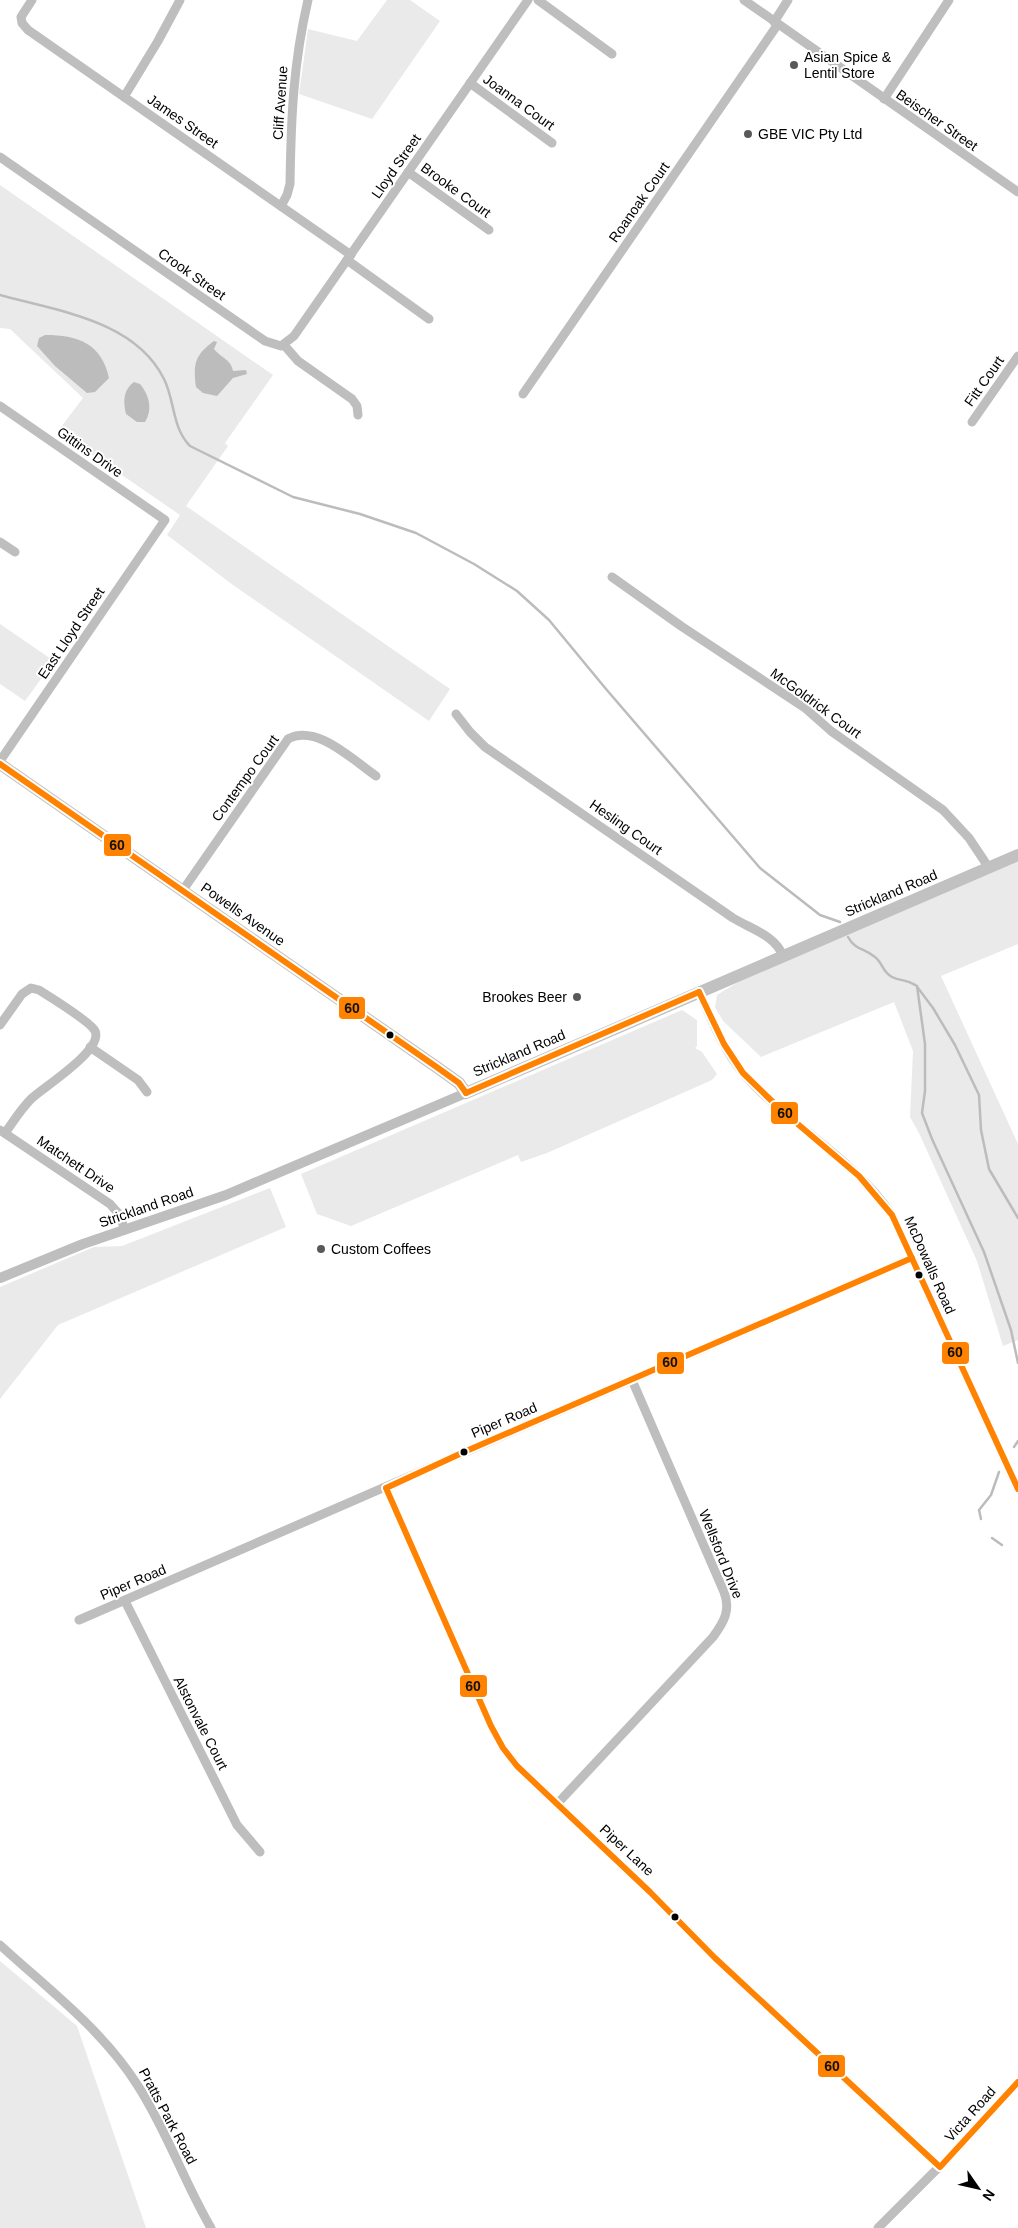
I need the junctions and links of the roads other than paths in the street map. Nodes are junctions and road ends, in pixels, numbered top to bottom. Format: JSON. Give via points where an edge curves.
{"nodes":[{"id":1,"x":32,"y":0,"type":"edge"},
{"id":2,"x":180,"y":0,"type":"edge"},
{"id":3,"x":308,"y":0,"type":"edge"},
{"id":4,"x":527,"y":0,"type":"edge"},
{"id":5,"x":538,"y":0,"type":"edge"},
{"id":6,"x":744,"y":0,"type":"edge"},
{"id":7,"x":788,"y":0,"type":"edge"},
{"id":8,"x":949,"y":0,"type":"edge"},
{"id":9,"x":776,"y":23,"type":"junction"},
{"id":10,"x":612,"y":54,"type":"dead end"},
{"id":11,"x":470,"y":83,"type":"junction"},
{"id":12,"x":124,"y":97,"type":"junction"},
{"id":13,"x":884,"y":99,"type":"junction"},
{"id":14,"x":552,"y":143,"type":"dead end"},
{"id":15,"x":0,"y":157,"type":"edge"},
{"id":16,"x":408,"y":172,"type":"junction"},
{"id":17,"x":1018,"y":192,"type":"edge"},
{"id":18,"x":281,"y":206,"type":"junction"},
{"id":19,"x":489,"y":230,"type":"dead end"},
{"id":20,"x":349,"y":257,"type":"junction"},
{"id":21,"x":429,"y":319,"type":"dead end"},
{"id":22,"x":284,"y":345,"type":"junction"},
{"id":23,"x":1018,"y":356,"type":"edge"},
{"id":24,"x":522,"y":394,"type":"dead end"},
{"id":25,"x":0,"y":406,"type":"edge"},
{"id":26,"x":358,"y":415,"type":"dead end"},
{"id":27,"x":972,"y":422,"type":"dead end"},
{"id":28,"x":165,"y":520,"type":"joint"},
{"id":29,"x":0,"y":542,"type":"edge"},
{"id":30,"x":15,"y":552,"type":"dead end"},
{"id":31,"x":612,"y":577,"type":"dead end"},
{"id":32,"x":456,"y":714,"type":"dead end"},
{"id":33,"x":0,"y":762,"type":"edge"},
{"id":34,"x":376,"y":776,"type":"dead end"},
{"id":35,"x":1018,"y":855,"type":"edge"},
{"id":36,"x":989,"y":868,"type":"junction"},
{"id":37,"x":183,"y":890,"type":"junction"},
{"id":38,"x":784,"y":956,"type":"junction"},
{"id":39,"x":699,"y":992,"type":"junction"},
{"id":40,"x":0,"y":1025,"type":"edge"},
{"id":41,"x":90,"y":1047,"type":"junction"},
{"id":42,"x":147,"y":1092,"type":"dead end"},
{"id":43,"x":466,"y":1093,"type":"junction"},
{"id":44,"x":3,"y":1131,"type":"edge"},
{"id":45,"x":125,"y":1230,"type":"junction"},
{"id":46,"x":912,"y":1258,"type":"junction"},
{"id":47,"x":0,"y":1278,"type":"edge"},
{"id":48,"x":632,"y":1380,"type":"junction"},
{"id":49,"x":386,"y":1488,"type":"junction"},
{"id":50,"x":1018,"y":1489,"type":"edge"},
{"id":51,"x":125,"y":1601,"type":"junction"},
{"id":52,"x":79,"y":1620,"type":"dead end"},
{"id":53,"x":557,"y":1804,"type":"junction"},
{"id":54,"x":260,"y":1852,"type":"dead end"},
{"id":55,"x":0,"y":1945,"type":"edge"},
{"id":56,"x":1018,"y":2082,"type":"edge"},
{"id":57,"x":940,"y":2167,"type":"junction"},
{"id":58,"x":212,"y":2228,"type":"edge"},
{"id":59,"x":878,"y":2228,"type":"edge"}],
"edges":[{"from":1,"to":12,"type":"street","name":"James Street","via":[[21,17],[26,28]]},
{"from":2,"to":12,"type":"street"},
{"from":3,"to":18,"type":"street","name":"Cliff Avenue","via":[[293,86],[290,184]]},
{"from":4,"to":11,"type":"street","name":"Lloyd Street"},
{"from":5,"to":10,"type":"street"},
{"from":6,"to":9,"type":"street","name":"Beischer Street"},
{"from":7,"to":9,"type":"street","name":"Roanoak Court"},
{"from":8,"to":13,"type":"street"},
{"from":9,"to":13,"type":"street","name":"Beischer Street"},
{"from":9,"to":24,"type":"street","name":"Roanoak Court"},
{"from":11,"to":14,"type":"street","name":"Joanna Court"},
{"from":11,"to":16,"type":"street","name":"Lloyd Street"},
{"from":12,"to":18,"type":"street","name":"James Street"},
{"from":13,"to":17,"type":"street","name":"Beischer Street"},
{"from":15,"to":22,"type":"street","name":"Crook Street","via":[[265,341]]},
{"from":16,"to":19,"type":"street","name":"Brooke Court"},
{"from":16,"to":20,"type":"street","name":"Lloyd Street"},
{"from":18,"to":20,"type":"street","name":"James Street"},
{"from":20,"to":21,"type":"street","name":"James Street"},
{"from":20,"to":22,"type":"street","name":"Lloyd Street","via":[[294,336]]},
{"from":22,"to":26,"type":"street","via":[[298,361],[352,399]]},
{"from":23,"to":27,"type":"street","name":"Fitt Court"},
{"from":25,"to":28,"type":"street","name":"Gittins Drive"},
{"from":28,"to":33,"type":"street","name":"East Lloyd Street"},
{"from":29,"to":30,"type":"street"},
{"from":31,"to":36,"type":"street","name":"McGoldrick Court","via":[[805,708],[831,731],[943,810],[969,838]]},
{"from":32,"to":38,"type":"street","name":"Hesling Court","via":[[485,747],[733,918],[768,937]]},
{"from":33,"to":37,"type":"main road","name":"Powells Avenue"},
{"from":34,"to":37,"type":"street","name":"Contempo Court","via":[[319,737],[300,734],[288,739]]},
{"from":35,"to":36,"type":"main road","name":"Strickland Road"},
{"from":36,"to":38,"type":"main road","name":"Strickland Road"},
{"from":37,"to":43,"type":"main road","name":"Powells Avenue","via":[[459,1083]]},
{"from":38,"to":39,"type":"main road","name":"Strickland Road"},
{"from":39,"to":43,"type":"main road","name":"Strickland Road"},
{"from":39,"to":46,"type":"street","name":"McDowalls Road","via":[[739,1068],[878,1195],[898,1225]]},
{"from":40,"to":41,"type":"street","via":[[22,994],[35,988],[92,1027],[96,1035]]},
{"from":41,"to":42,"type":"street","via":[[138,1080]]},
{"from":41,"to":44,"type":"street","via":[[69,1069],[29,1100]]},
{"from":43,"to":45,"type":"street","name":"Strickland Road","via":[[226,1195]]},
{"from":44,"to":45,"type":"street","name":"Matchett Drive","via":[[110,1204],[119,1214]]},
{"from":45,"to":47,"type":"street","name":"Strickland Road"},
{"from":46,"to":48,"type":"street","name":"Piper Road"},
{"from":46,"to":50,"type":"street","name":"McDowalls Road"},
{"from":48,"to":49,"type":"street","name":"Piper Road"},
{"from":48,"to":53,"type":"street","name":"Wellsford Drive","via":[[724,1592],[728,1609],[713,1637]]},
{"from":49,"to":51,"type":"street","name":"Piper Road"},
{"from":49,"to":53,"type":"street","name":"Piper Lane","via":[[497,1737],[514,1762]]},
{"from":51,"to":52,"type":"street","name":"Piper Road"},
{"from":51,"to":54,"type":"street","name":"Alstonvale Court","via":[[237,1826]]},
{"from":53,"to":57,"type":"street","name":"Piper Lane","via":[[715,1958]]},
{"from":55,"to":58,"type":"street","name":"Pratts Park Road","via":[[86,2023],[122,2063],[146,2099]]},
{"from":56,"to":57,"type":"street","name":"Victa Road"},
{"from":57,"to":59,"type":"street","name":"Victa Road"}]}
